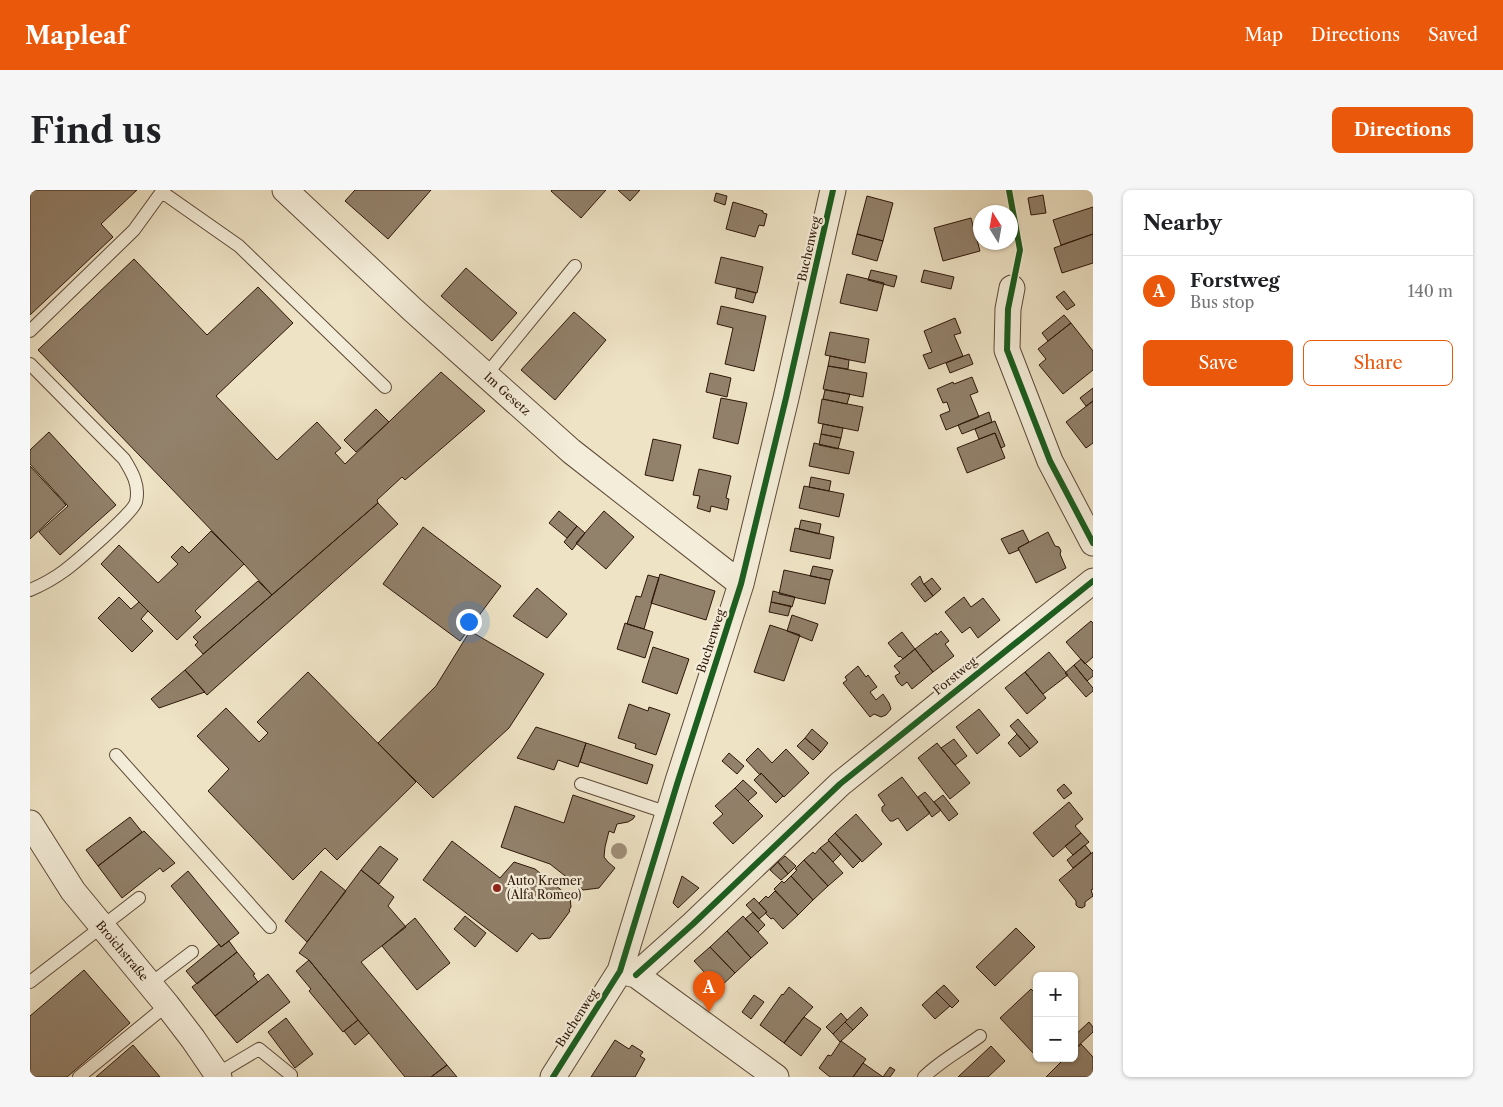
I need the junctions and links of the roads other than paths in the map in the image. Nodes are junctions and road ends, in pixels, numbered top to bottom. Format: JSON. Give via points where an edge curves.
{"nodes":[{"id":1,"x":286,"y":190,"type":"edge"},
{"id":2,"x":833,"y":190,"type":"edge"},
{"id":3,"x":162,"y":191,"type":"edge"},
{"id":4,"x":575,"y":266,"type":"dead end"},
{"id":5,"x":1012,"y":288,"type":"dead end"},
{"id":6,"x":30,"y":331,"type":"edge"},
{"id":7,"x":30,"y":364,"type":"edge"},
{"id":8,"x":486,"y":375,"type":"junction"},
{"id":9,"x":385,"y":387,"type":"dead end"},
{"id":10,"x":1093,"y":543,"type":"edge"},
{"id":11,"x":1093,"y":581,"type":"edge"},
{"id":12,"x":741,"y":584,"type":"junction"},
{"id":13,"x":30,"y":590,"type":"edge"},
{"id":14,"x":116,"y":755,"type":"dead end"},
{"id":15,"x":581,"y":784,"type":"dead end"},
{"id":16,"x":668,"y":813,"type":"junction"},
{"id":17,"x":30,"y":823,"type":"edge"},
{"id":18,"x":139,"y":898,"type":"dead end"},
{"id":19,"x":101,"y":926,"type":"junction"},
{"id":20,"x":270,"y":927,"type":"dead end"},
{"id":21,"x":192,"y":952,"type":"dead end"},
{"id":22,"x":628,"y":973,"type":"junction"},
{"id":23,"x":30,"y":982,"type":"edge"},
{"id":24,"x":150,"y":984,"type":"junction"},
{"id":25,"x":167,"y":1005,"type":"junction"},
{"id":26,"x":980,"y":1036,"type":"dead end"},
{"id":27,"x":291,"y":1075,"type":"dead end"},
{"id":28,"x":218,"y":1076,"type":"edge"},
{"id":29,"x":79,"y":1077,"type":"edge"},
{"id":30,"x":553,"y":1077,"type":"edge"},
{"id":31,"x":776,"y":1077,"type":"edge"},
{"id":32,"x":924,"y":1077,"type":"edge"}],
"edges":[{"from":1,"to":8,"type":"street","name":"Im Gesetz"},
{"from":2,"to":12,"type":"street","name":"Buchenweg"},
{"from":3,"to":6,"type":"lane","via":[[134,230]]},
{"from":3,"to":9,"type":"lane","via":[[239,246]]},
{"from":4,"to":8,"type":"lane"},
{"from":5,"to":10,"type":"street","via":[[1007,350],[1050,461]]},
{"from":7,"to":13,"type":"lane","via":[[124,458],[138,490],[136,504],[126,516],[64,571]]},
{"from":8,"to":12,"type":"street","name":"Im Gesetz","via":[[571,451]]},
{"from":11,"to":22,"type":"street","name":"Forstweg","via":[[840,784],[693,924]]},
{"from":12,"to":16,"type":"street","name":"Buchenweg"},
{"from":14,"to":20,"type":"lane"},
{"from":15,"to":16,"type":"lane"},
{"from":16,"to":22,"type":"street","name":"Buchenweg"},
{"from":17,"to":19,"type":"street","name":"Broichstraße","via":[[72,891]]},
{"from":18,"to":19,"type":"lane"},
{"from":19,"to":23,"type":"lane"},
{"from":19,"to":24,"type":"street","name":"Broichstraße"},
{"from":21,"to":24,"type":"lane"},
{"from":22,"to":30,"type":"street","name":"Buchenweg"},
{"from":22,"to":31,"type":"street"},
{"from":24,"to":25,"type":"street","name":"Broichstraße"},
{"from":25,"to":28,"type":"street","name":"Broichstraße"},
{"from":25,"to":29,"type":"lane"},
{"from":26,"to":32,"type":"lane"},
{"from":27,"to":28,"type":"lane","via":[[259,1049]]}]}
